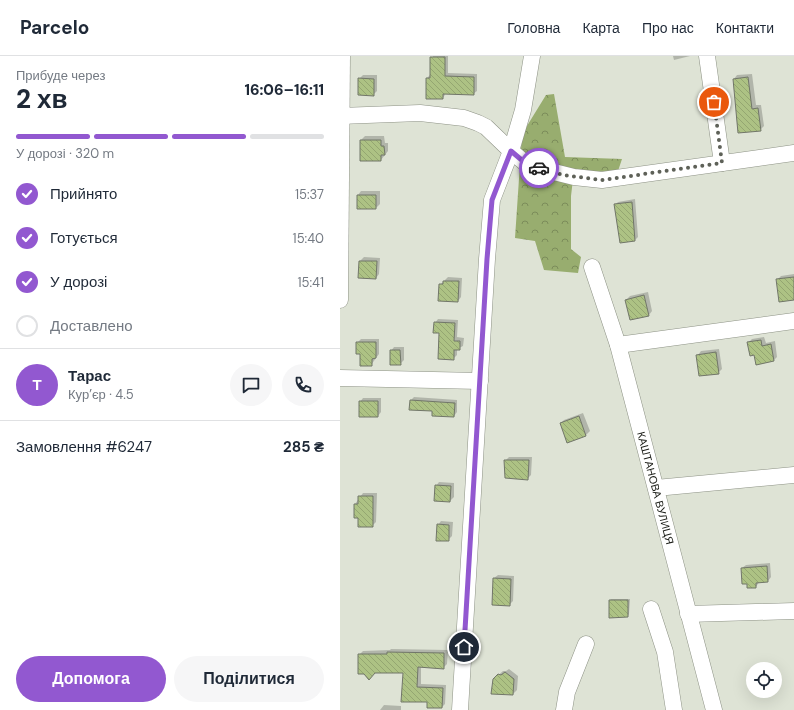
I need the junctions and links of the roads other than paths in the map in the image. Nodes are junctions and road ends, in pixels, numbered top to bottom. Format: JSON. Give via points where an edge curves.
{"nodes":[{"id":1,"x":342,"y":56,"type":"edge"},
{"id":2,"x":532,"y":56,"type":"edge"},
{"id":3,"x":707,"y":56,"type":"edge"},
{"id":4,"x":341,"y":116,"type":"edge"},
{"id":5,"x":511,"y":151,"type":"junction"},
{"id":6,"x":794,"y":153,"type":"edge"},
{"id":7,"x":722,"y":163,"type":"junction"},
{"id":8,"x":592,"y":267,"type":"dead end"},
{"id":9,"x":340,"y":300,"type":"edge"},
{"id":10,"x":794,"y":321,"type":"edge"},
{"id":11,"x":618,"y":345,"type":"junction"},
{"id":12,"x":340,"y":378,"type":"edge"},
{"id":13,"x":480,"y":381,"type":"junction"},
{"id":14,"x":794,"y":475,"type":"edge"},
{"id":15,"x":656,"y":488,"type":"junction"},
{"id":16,"x":651,"y":609,"type":"dead end"},
{"id":17,"x":794,"y":611,"type":"edge"},
{"id":18,"x":688,"y":614,"type":"junction"},
{"id":19,"x":586,"y":644,"type":"dead end"},
{"id":20,"x":460,"y":710,"type":"edge"},
{"id":21,"x":564,"y":710,"type":"edge"},
{"id":22,"x":674,"y":710,"type":"edge"},
{"id":23,"x":714,"y":710,"type":"edge"}],
"edges":[{"from":1,"to":4,"type":"street"},
{"from":2,"to":5,"type":"street","via":[[523,110]]},
{"from":3,"to":7,"type":"street"},
{"from":4,"to":5,"type":"street","via":[[420,113],[464,118],[493,133]]},
{"from":4,"to":9,"type":"street"},
{"from":5,"to":7,"type":"street","via":[[524,162],[544,169],[563,175],[602,180]]},
{"from":5,"to":13,"type":"street","via":[[492,200]]},
{"from":6,"to":7,"type":"street"},
{"from":8,"to":11,"type":"street","name":"КАШТАНОВА ВУЛИЦЯ"},
{"from":10,"to":11,"type":"street"},
{"from":11,"to":15,"type":"street","name":"КАШТАНОВА ВУЛИЦЯ"},
{"from":12,"to":13,"type":"street"},
{"from":13,"to":20,"type":"street"},
{"from":14,"to":15,"type":"street"},
{"from":15,"to":18,"type":"street","name":"КАШТАНОВА ВУЛИЦЯ"},
{"from":16,"to":22,"type":"street","via":[[665,652]]},
{"from":17,"to":18,"type":"street"},
{"from":18,"to":23,"type":"street","name":"КАШТАНОВА ВУЛИЦЯ"},
{"from":19,"to":21,"type":"street","via":[[567,692]]}]}
